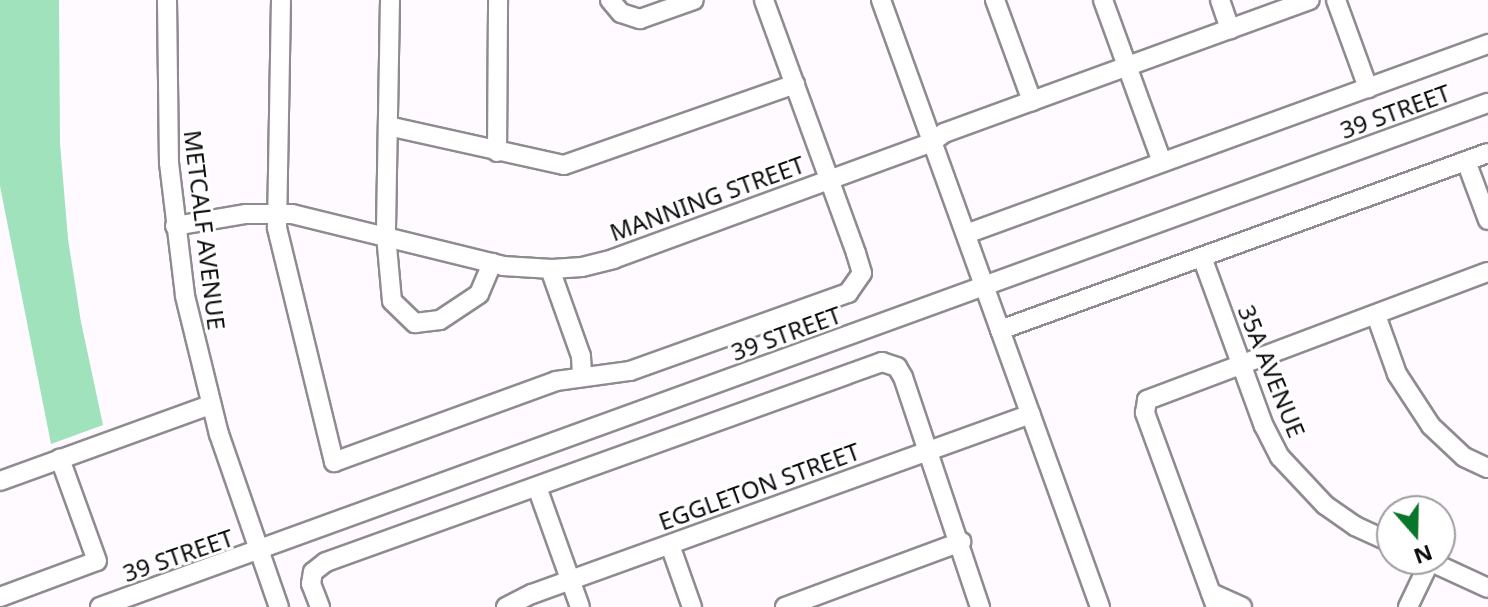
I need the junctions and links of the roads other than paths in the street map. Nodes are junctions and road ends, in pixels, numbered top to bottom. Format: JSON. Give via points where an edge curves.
{"nodes":[{"id":1,"x":167,"y":0,"type":"edge"},
{"id":2,"x":281,"y":0,"type":"edge"},
{"id":3,"x":390,"y":0,"type":"edge"},
{"id":4,"x":498,"y":0,"type":"edge"},
{"id":5,"x":610,"y":0,"type":"edge"},
{"id":6,"x":694,"y":0,"type":"edge"},
{"id":7,"x":764,"y":0,"type":"edge"},
{"id":8,"x":881,"y":0,"type":"edge"},
{"id":9,"x":995,"y":0,"type":"edge"},
{"id":10,"x":1103,"y":0,"type":"edge"},
{"id":11,"x":1220,"y":0,"type":"edge"},
{"id":12,"x":1310,"y":0,"type":"edge"},
{"id":13,"x":1336,"y":0,"type":"edge"},
{"id":14,"x":1230,"y":29,"type":"junction"},
{"id":15,"x":1488,"y":44,"type":"edge"},
{"id":16,"x":1127,"y":66,"type":"junction"},
{"id":17,"x":795,"y":84,"type":"junction"},
{"id":18,"x":1368,"y":88,"type":"junction"},
{"id":19,"x":1032,"y":101,"type":"junction"},
{"id":20,"x":1488,"y":103,"type":"edge"},
{"id":21,"x":388,"y":126,"type":"junction"},
{"id":22,"x":932,"y":142,"type":"junction"},
{"id":23,"x":497,"y":152,"type":"junction"},
{"id":24,"x":1488,"y":153,"type":"edge"},
{"id":25,"x":1466,"y":161,"type":"junction"},
{"id":26,"x":1162,"y":162,"type":"junction"},
{"id":27,"x":831,"y":178,"type":"junction"},
{"id":28,"x":278,"y":213,"type":"junction"},
{"id":29,"x":1488,"y":220,"type":"edge"},
{"id":30,"x":175,"y":226,"type":"junction"},
{"id":31,"x":966,"y":234,"type":"junction"},
{"id":32,"x":386,"y":235,"type":"junction"},
{"id":33,"x":1202,"y":257,"type":"junction"},
{"id":34,"x":492,"y":263,"type":"junction"},
{"id":35,"x":550,"y":269,"type":"junction"},
{"id":36,"x":1488,"y":272,"type":"edge"},
{"id":37,"x":984,"y":286,"type":"junction"},
{"id":38,"x":1376,"y":315,"type":"junction"},
{"id":39,"x":1000,"y":330,"type":"junction"},
{"id":40,"x":1240,"y":362,"type":"junction"},
{"id":41,"x":582,"y":377,"type":"junction"},
{"id":42,"x":210,"y":405,"type":"junction"},
{"id":43,"x":1031,"y":414,"type":"junction"},
{"id":44,"x":929,"y":450,"type":"junction"},
{"id":45,"x":60,"y":459,"type":"junction"},
{"id":46,"x":1488,"y":468,"type":"edge"},
{"id":47,"x":0,"y":481,"type":"edge"},
{"id":48,"x":537,"y":487,"type":"junction"},
{"id":49,"x":1376,"y":535,"type":"edge"},
{"id":50,"x":961,"y":542,"type":"junction"},
{"id":51,"x":670,"y":545,"type":"junction"},
{"id":52,"x":259,"y":552,"type":"junction"},
{"id":53,"x":1456,"y":573,"type":"edge"},
{"id":54,"x":1421,"y":575,"type":"edge"},
{"id":55,"x":570,"y":580,"type":"junction"},
{"id":56,"x":1488,"y":588,"type":"edge"},
{"id":57,"x":0,"y":597,"type":"edge"},
{"id":58,"x":825,"y":600,"type":"edge"},
{"id":59,"x":1213,"y":600,"type":"edge"},
{"id":60,"x":100,"y":607,"type":"edge"},
{"id":61,"x":279,"y":607,"type":"edge"},
{"id":62,"x":320,"y":607,"type":"edge"},
{"id":63,"x":506,"y":607,"type":"edge"},
{"id":64,"x":580,"y":607,"type":"edge"},
{"id":65,"x":692,"y":607,"type":"edge"},
{"id":66,"x":785,"y":607,"type":"edge"},
{"id":67,"x":980,"y":607,"type":"edge"},
{"id":68,"x":1100,"y":607,"type":"edge"},
{"id":69,"x":1242,"y":607,"type":"edge"},
{"id":70,"x":1408,"y":607,"type":"edge"}],
"edges":[{"from":1,"to":30,"type":"street","name":"METCALF AVENUE","via":[[167,119]]},
{"from":2,"to":28,"type":"street"},
{"from":3,"to":21,"type":"street"},
{"from":4,"to":23,"type":"street"},
{"from":5,"to":6,"type":"street","via":[[621,13],[640,19]]},
{"from":7,"to":17,"type":"street"},
{"from":8,"to":22,"type":"street"},
{"from":9,"to":19,"type":"street"},
{"from":10,"to":16,"type":"street"},
{"from":11,"to":14,"type":"street"},
{"from":12,"to":14,"type":"street","name":"MANNING STREET"},
{"from":13,"to":18,"type":"street"},
{"from":14,"to":16,"type":"street","name":"MANNING STREET"},
{"from":15,"to":18,"type":"street","name":"39 STREET"},
{"from":16,"to":19,"type":"street","name":"MANNING STREET"},
{"from":16,"to":26,"type":"street"},
{"from":17,"to":23,"type":"street","via":[[564,165]]},
{"from":17,"to":27,"type":"street"},
{"from":18,"to":26,"type":"street","name":"39 STREET"},
{"from":19,"to":22,"type":"street","name":"MANNING STREET"},
{"from":20,"to":37,"type":"street","name":"39 STREET"},
{"from":21,"to":23,"type":"street"},
{"from":21,"to":32,"type":"street"},
{"from":22,"to":27,"type":"street","name":"MANNING STREET"},
{"from":22,"to":31,"type":"street"},
{"from":24,"to":25,"type":"street"},
{"from":25,"to":29,"type":"street"},
{"from":25,"to":33,"type":"street"},
{"from":26,"to":31,"type":"street","name":"39 STREET"},
{"from":27,"to":35,"type":"street","name":"MANNING STREET","via":[[613,259]]},
{"from":27,"to":41,"type":"street","via":[[862,273],[848,293],[630,371]]},
{"from":28,"to":30,"type":"street","name":"MANNING STREET"},
{"from":28,"to":32,"type":"street","name":"MANNING STREET"},
{"from":28,"to":41,"type":"street","via":[[277,228],[334,462],[556,381]]},
{"from":30,"to":42,"type":"street","name":"METCALF AVENUE"},
{"from":31,"to":37,"type":"street"},
{"from":32,"to":34,"type":"street","name":"MANNING STREET"},
{"from":32,"to":34,"type":"street","via":[[392,301],[415,323],[440,320],[474,298]]},
{"from":33,"to":39,"type":"street"},
{"from":33,"to":40,"type":"street","name":"35A AVENUE"},
{"from":34,"to":35,"type":"street","name":"MANNING STREET"},
{"from":35,"to":41,"type":"street","via":[[581,356]]},
{"from":36,"to":38,"type":"street"},
{"from":37,"to":39,"type":"street"},
{"from":37,"to":52,"type":"street","name":"39 STREET"},
{"from":38,"to":40,"type":"street"},
{"from":38,"to":46,"type":"street","via":[[1397,374],[1431,426],[1464,457]]},
{"from":39,"to":43,"type":"street"},
{"from":40,"to":49,"type":"street","name":"35A AVENUE","via":[[1264,426],[1289,470],[1337,514]]},
{"from":40,"to":59,"type":"street","via":[[1154,395],[1145,405]]},
{"from":42,"to":45,"type":"street"},
{"from":42,"to":52,"type":"street","name":"METCALF AVENUE"},
{"from":43,"to":44,"type":"street","name":"EGGLETON STREET"},
{"from":43,"to":68,"type":"street"},
{"from":44,"to":48,"type":"street","via":[[903,377],[897,367],[882,362]]},
{"from":44,"to":50,"type":"street"},
{"from":44,"to":51,"type":"street","name":"EGGLETON STREET"},
{"from":45,"to":47,"type":"street"},
{"from":45,"to":57,"type":"street","via":[[97,561]]},
{"from":48,"to":55,"type":"street"},
{"from":48,"to":62,"type":"street","via":[[326,562],[313,572],[311,584]]},
{"from":50,"to":58,"type":"street"},
{"from":50,"to":67,"type":"street"},
{"from":51,"to":55,"type":"street","name":"EGGLETON STREET"},
{"from":51,"to":65,"type":"street"},
{"from":52,"to":60,"type":"street","name":"39 STREET"},
{"from":52,"to":61,"type":"street","name":"METCALF AVENUE"},
{"from":53,"to":56,"type":"street"},
{"from":54,"to":70,"type":"street"},
{"from":55,"to":63,"type":"street","name":"EGGLETON STREET"},
{"from":55,"to":64,"type":"street"},
{"from":58,"to":66,"type":"street"},
{"from":59,"to":69,"type":"street"}]}
